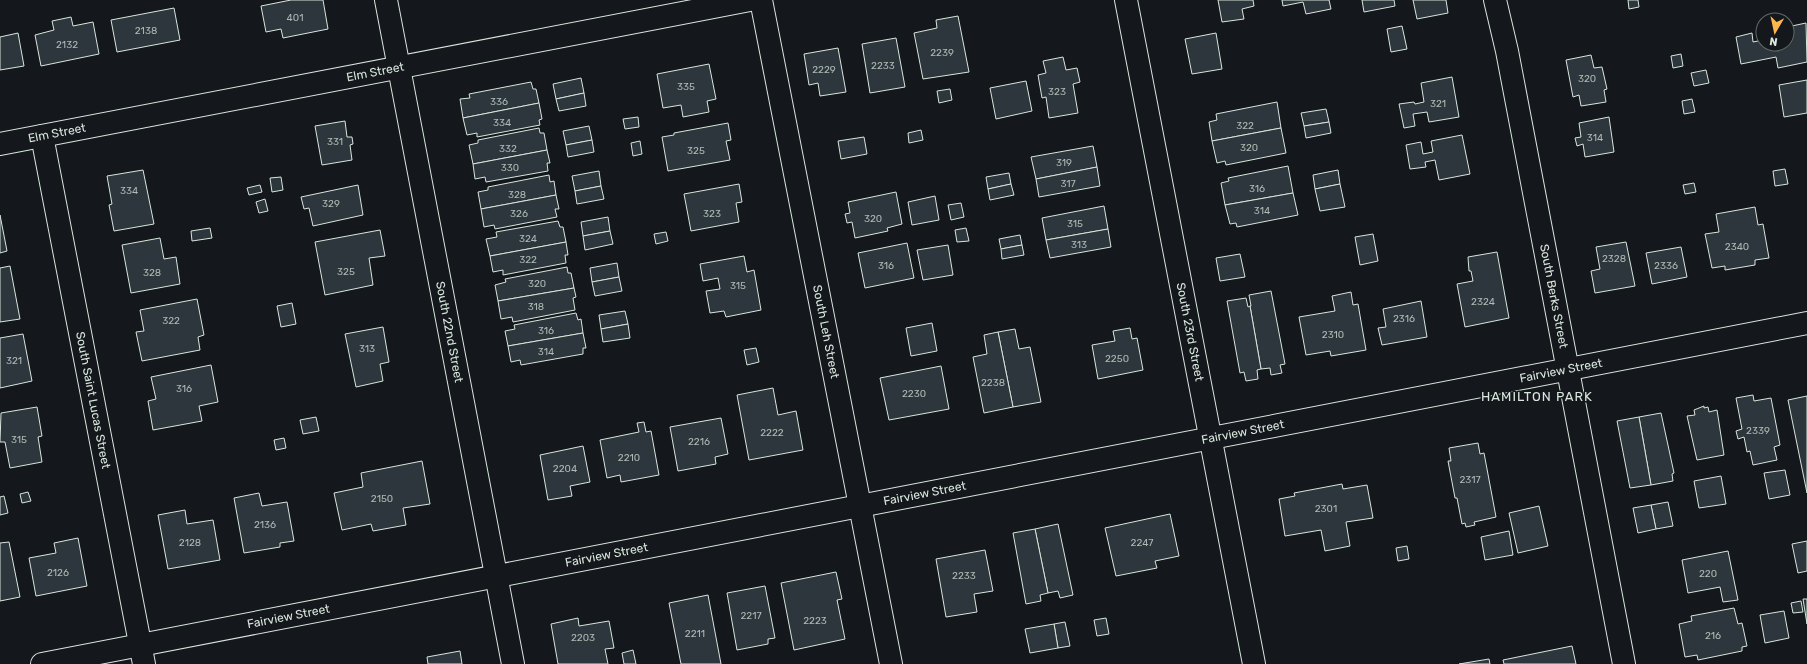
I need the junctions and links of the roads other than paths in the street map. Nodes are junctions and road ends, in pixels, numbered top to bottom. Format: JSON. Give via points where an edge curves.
{"nodes":[{"id":1,"x":386,"y":0,"type":"edge"},
{"id":2,"x":750,"y":0,"type":"edge"},
{"id":3,"x":761,"y":0,"type":"edge"},
{"id":4,"x":1126,"y":0,"type":"edge"},
{"id":5,"x":1495,"y":0,"type":"edge"},
{"id":6,"x":399,"y":68,"type":"junction"},
{"id":7,"x":42,"y":136,"type":"junction"},
{"id":8,"x":0,"y":144,"type":"edge"},
{"id":9,"x":1807,"y":323,"type":"edge"},
{"id":10,"x":1568,"y":370,"type":"junction"},
{"id":11,"x":1211,"y":438,"type":"junction"},
{"id":12,"x":860,"y":506,"type":"junction"},
{"id":13,"x":497,"y":576,"type":"junction"},
{"id":14,"x":142,"y":655,"type":"edge"},
{"id":15,"x":42,"y":664,"type":"edge"},
{"id":16,"x":513,"y":664,"type":"edge"},
{"id":17,"x":891,"y":664,"type":"edge"},
{"id":18,"x":1254,"y":664,"type":"edge"},
{"id":19,"x":1624,"y":664,"type":"edge"}],
"edges":[{"from":1,"to":6,"type":"street","name":"South 22nd Street"},
{"from":2,"to":6,"type":"street","name":"Elm Street"},
{"from":3,"to":12,"type":"street","name":"South Leh Street"},
{"from":4,"to":11,"type":"street","name":"South 23rd Street"},
{"from":5,"to":10,"type":"street","name":"South Berks Street"},
{"from":6,"to":7,"type":"street","name":"Elm Street"},
{"from":6,"to":13,"type":"street","name":"South 22nd Street"},
{"from":7,"to":8,"type":"street","name":"Elm Street"},
{"from":7,"to":14,"type":"street","name":"South Saint Lucas Street"},
{"from":9,"to":10,"type":"street","name":"Fairview Street"},
{"from":10,"to":11,"type":"street","name":"Fairview Street"},
{"from":10,"to":19,"type":"street","name":"South Berks Street"},
{"from":11,"to":12,"type":"street","name":"Fairview Street"},
{"from":11,"to":18,"type":"street","name":"South 23rd Street"},
{"from":12,"to":13,"type":"street","name":"Fairview Street"},
{"from":12,"to":17,"type":"street","name":"South Leh Street"},
{"from":13,"to":14,"type":"street","name":"Fairview Street"},
{"from":13,"to":16,"type":"street","name":"South 22nd Street"},
{"from":14,"to":15,"type":"street","name":"Fairview Street"}]}
